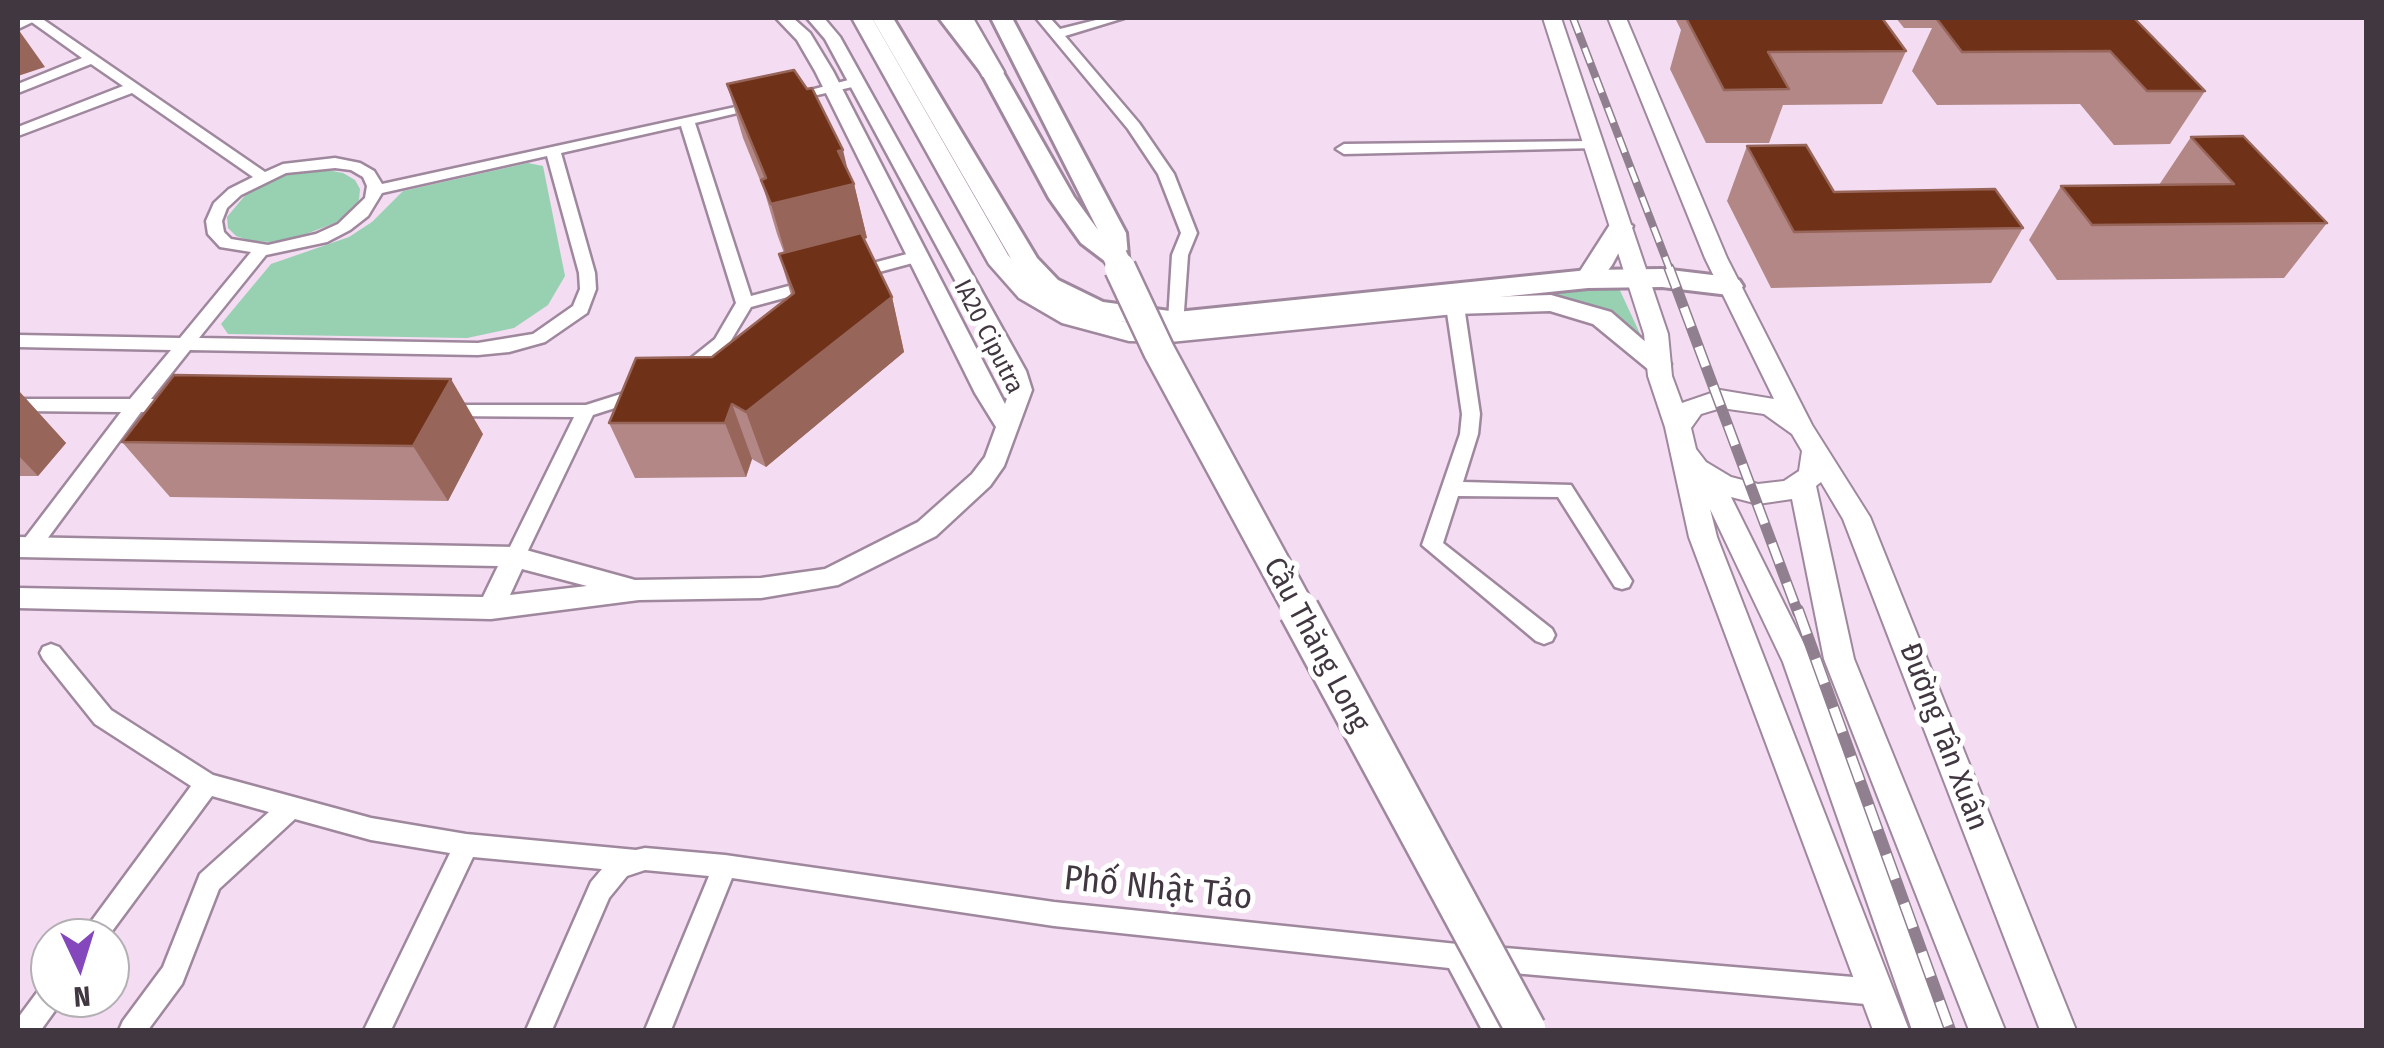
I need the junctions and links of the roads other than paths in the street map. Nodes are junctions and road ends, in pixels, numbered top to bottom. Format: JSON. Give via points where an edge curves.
{"nodes":[{"id":1,"x":33,"y":18,"type":"edge"},
{"id":2,"x":784,"y":18,"type":"edge"},
{"id":3,"x":815,"y":18,"type":"edge"},
{"id":4,"x":862,"y":18,"type":"edge"},
{"id":5,"x":882,"y":18,"type":"edge"},
{"id":6,"x":949,"y":18,"type":"edge"},
{"id":7,"x":962,"y":18,"type":"edge"},
{"id":8,"x":1002,"y":18,"type":"edge"},
{"id":9,"x":1042,"y":18,"type":"edge"},
{"id":10,"x":1117,"y":18,"type":"edge"},
{"id":11,"x":1552,"y":18,"type":"edge"},
{"id":12,"x":1617,"y":18,"type":"edge"},
{"id":13,"x":18,"y":24,"type":"edge"},
{"id":14,"x":1057,"y":34,"type":"junction"},
{"id":15,"x":92,"y":59,"type":"junction"},
{"id":16,"x":992,"y":72,"type":"junction"},
{"id":17,"x":856,"y":82,"type":"junction"},
{"id":18,"x":134,"y":87,"type":"junction"},
{"id":19,"x":832,"y":87,"type":"junction"},
{"id":20,"x":18,"y":88,"type":"edge"},
{"id":21,"x":687,"y":120,"type":"junction"},
{"id":22,"x":18,"y":132,"type":"edge"},
{"id":23,"x":1592,"y":145,"type":"junction"},
{"id":24,"x":1344,"y":148,"type":"dead end"},
{"id":25,"x":553,"y":150,"type":"junction"},
{"id":26,"x":263,"y":177,"type":"junction"},
{"id":27,"x":375,"y":190,"type":"junction"},
{"id":28,"x":1620,"y":226,"type":"junction"},
{"id":29,"x":261,"y":250,"type":"junction"},
{"id":30,"x":918,"y":256,"type":"junction"},
{"id":31,"x":1115,"y":256,"type":"junction"},
{"id":32,"x":1639,"y":278,"type":"junction"},
{"id":33,"x":1588,"y":279,"type":"junction"},
{"id":34,"x":1729,"y":286,"type":"junction"},
{"id":35,"x":745,"y":303,"type":"junction"},
{"id":36,"x":1455,"y":306,"type":"junction"},
{"id":37,"x":1178,"y":321,"type":"junction"},
{"id":38,"x":18,"y":341,"type":"edge"},
{"id":39,"x":183,"y":345,"type":"junction"},
{"id":40,"x":1658,"y":364,"type":"junction"},
{"id":41,"x":18,"y":405,"type":"edge"},
{"id":42,"x":136,"y":406,"type":"junction"},
{"id":43,"x":195,"y":406,"type":"edge"},
{"id":44,"x":430,"y":410,"type":"edge"},
{"id":45,"x":586,"y":412,"type":"junction"},
{"id":46,"x":1008,"y":428,"type":"junction"},
{"id":47,"x":1808,"y":439,"type":"junction"},
{"id":48,"x":1690,"y":452,"type":"junction"},
{"id":49,"x":1802,"y":484,"type":"junction"},
{"id":50,"x":1452,"y":488,"type":"junction"},
{"id":51,"x":23,"y":548,"type":"edge"},
{"id":52,"x":515,"y":557,"type":"junction"},
{"id":53,"x":1622,"y":581,"type":"dead end"},
{"id":54,"x":639,"y":590,"type":"junction"},
{"id":55,"x":18,"y":598,"type":"edge"},
{"id":56,"x":491,"y":608,"type":"junction"},
{"id":57,"x":1544,"y":636,"type":"dead end"},
{"id":58,"x":51,"y":653,"type":"dead end"},
{"id":59,"x":207,"y":784,"type":"junction"},
{"id":60,"x":290,"y":810,"type":"junction"},
{"id":61,"x":466,"y":845,"type":"junction"},
{"id":62,"x":634,"y":860,"type":"junction"},
{"id":63,"x":724,"y":866,"type":"junction"},
{"id":64,"x":107,"y":918,"type":"edge"},
{"id":65,"x":1457,"y":956,"type":"junction"},
{"id":66,"x":1877,"y":992,"type":"junction"},
{"id":67,"x":132,"y":1030,"type":"edge"},
{"id":68,"x":377,"y":1030,"type":"edge"},
{"id":69,"x":539,"y":1030,"type":"edge"},
{"id":70,"x":658,"y":1030,"type":"edge"},
{"id":71,"x":1496,"y":1030,"type":"edge"},
{"id":72,"x":1526,"y":1030,"type":"edge"},
{"id":73,"x":1892,"y":1030,"type":"edge"},
{"id":74,"x":1930,"y":1030,"type":"edge"},
{"id":75,"x":1987,"y":1030,"type":"edge"},
{"id":76,"x":2058,"y":1030,"type":"edge"}],
"edges":[{"from":1,"to":13,"type":"street"},
{"from":1,"to":15,"type":"street"},
{"from":2,"to":19,"type":"street","name":"IA20 Ciputra","via":[[804,37]]},
{"from":3,"to":17,"type":"street","name":"IA20 Ciputra"},
{"from":4,"to":36,"type":"main road","via":[[998,260],[1028,292],[1071,317],[1128,332],[1170,333]]},
{"from":5,"to":37,"type":"highway","via":[[1026,263],[1048,286],[1097,310]]},
{"from":6,"to":16,"type":"highway","name":"Cầu Thăng Long"},
{"from":7,"to":16,"type":"highway"},
{"from":8,"to":31,"type":"highway","name":"Cầu Thăng Long","via":[[1113,233]]},
{"from":9,"to":14,"type":"street"},
{"from":10,"to":14,"type":"street"},
{"from":11,"to":23,"type":"main road"},
{"from":12,"to":34,"type":"main road","name":"Đường Tân Xuân"},
{"from":14,"to":37,"type":"street","via":[[1166,174],[1189,233],[1180,255]]},
{"from":15,"to":18,"type":"street"},
{"from":15,"to":20,"type":"street"},
{"from":16,"to":31,"type":"highway","name":"Cầu Thăng Long","via":[[1062,198],[1090,237]]},
{"from":17,"to":19,"type":"street"},
{"from":17,"to":46,"type":"street","name":"IA20 Ciputra","via":[[1014,371],[1021,390]]},
{"from":18,"to":22,"type":"street"},
{"from":18,"to":26,"type":"street"},
{"from":19,"to":21,"type":"street"},
{"from":19,"to":30,"type":"street","name":"IA20 Ciputra"},
{"from":21,"to":25,"type":"street"},
{"from":21,"to":35,"type":"street"},
{"from":23,"to":24,"type":"street"},
{"from":23,"to":28,"type":"main road"},
{"from":25,"to":27,"type":"street"},
{"from":25,"to":39,"type":"street","via":[[588,288],[582,309],[559,328],[509,346],[478,348]]},
{"from":26,"to":27,"type":"street","via":[[334,163],[370,174]]},
{"from":26,"to":29,"type":"street","via":[[220,206],[214,221],[226,243]]},
{"from":27,"to":29,"type":"street","via":[[344,227],[295,246]]},
{"from":28,"to":32,"type":"main road"},
{"from":28,"to":33,"type":"main road"},
{"from":29,"to":39,"type":"street"},
{"from":30,"to":35,"type":"street"},
{"from":30,"to":46,"type":"street","name":"IA20 Ciputra"},
{"from":31,"to":72,"type":"highway","name":"Cầu Thăng Long","bridge":true,"via":[[1159,352]]},
{"from":32,"to":33,"type":"highway"},
{"from":32,"to":34,"type":"highway"},
{"from":32,"to":40,"type":"main road"},
{"from":33,"to":37,"type":"highway"},
{"from":34,"to":47,"type":"main road","name":"Đường Tân Xuân"},
{"from":35,"to":45,"type":"street","via":[[721,343],[694,366],[649,391]]},
{"from":36,"to":40,"type":"main road","via":[[1551,302],[1583,310],[1614,325]]},
{"from":36,"to":50,"type":"street","via":[[1470,404]]},
{"from":38,"to":39,"type":"street"},
{"from":39,"to":42,"type":"street"},
{"from":40,"to":48,"type":"main road"},
{"from":41,"to":42,"type":"street"},
{"from":42,"to":43,"type":"street"},
{"from":42,"to":51,"type":"street"},
{"from":44,"to":45,"type":"street"},
{"from":45,"to":52,"type":"street"},
{"from":46,"to":54,"type":"street","via":[[981,480],[927,529],[859,566],[829,578],[761,588]]},
{"from":47,"to":48,"type":"main road","via":[[1772,408],[1720,399],[1692,408]]},
{"from":47,"to":49,"type":"main road","via":[[1814,469]]},
{"from":47,"to":76,"type":"main road","name":"Đường Tân Xuân","via":[[1856,517]]},
{"from":48,"to":49,"type":"main road","via":[[1758,494]]},
{"from":48,"to":66,"type":"main road","via":[[1708,550]]},
{"from":48,"to":74,"type":"main road","via":[[1798,662]]},
{"from":49,"to":75,"type":"main road","via":[[1840,658]]},
{"from":50,"to":53,"type":"street","via":[[1564,490]]},
{"from":50,"to":57,"type":"street","via":[[1432,545]]},
{"from":51,"to":52,"type":"street"},
{"from":52,"to":54,"type":"street"},
{"from":52,"to":56,"type":"street"},
{"from":54,"to":56,"type":"street"},
{"from":55,"to":56,"type":"street"},
{"from":58,"to":59,"type":"street","name":"Phố Nhật Tảo","via":[[102,717]]},
{"from":59,"to":60,"type":"street","name":"Phố Nhật Tảo"},
{"from":59,"to":64,"type":"street"},
{"from":60,"to":61,"type":"street","name":"Phố Nhật Tảo"},
{"from":60,"to":67,"type":"street","via":[[210,882],[173,975]]},
{"from":61,"to":62,"type":"street","name":"Phố Nhật Tảo"},
{"from":61,"to":68,"type":"street"},
{"from":62,"to":63,"type":"street","name":"Phố Nhật Tảo"},
{"from":62,"to":69,"type":"street","via":[[600,890]]},
{"from":63,"to":65,"type":"street","name":"Phố Nhật Tảo","via":[[1020,910]]},
{"from":63,"to":70,"type":"street"},
{"from":65,"to":66,"type":"street","name":"Phố Nhật Tảo"},
{"from":65,"to":71,"type":"street"},
{"from":66,"to":73,"type":"main road"}]}
